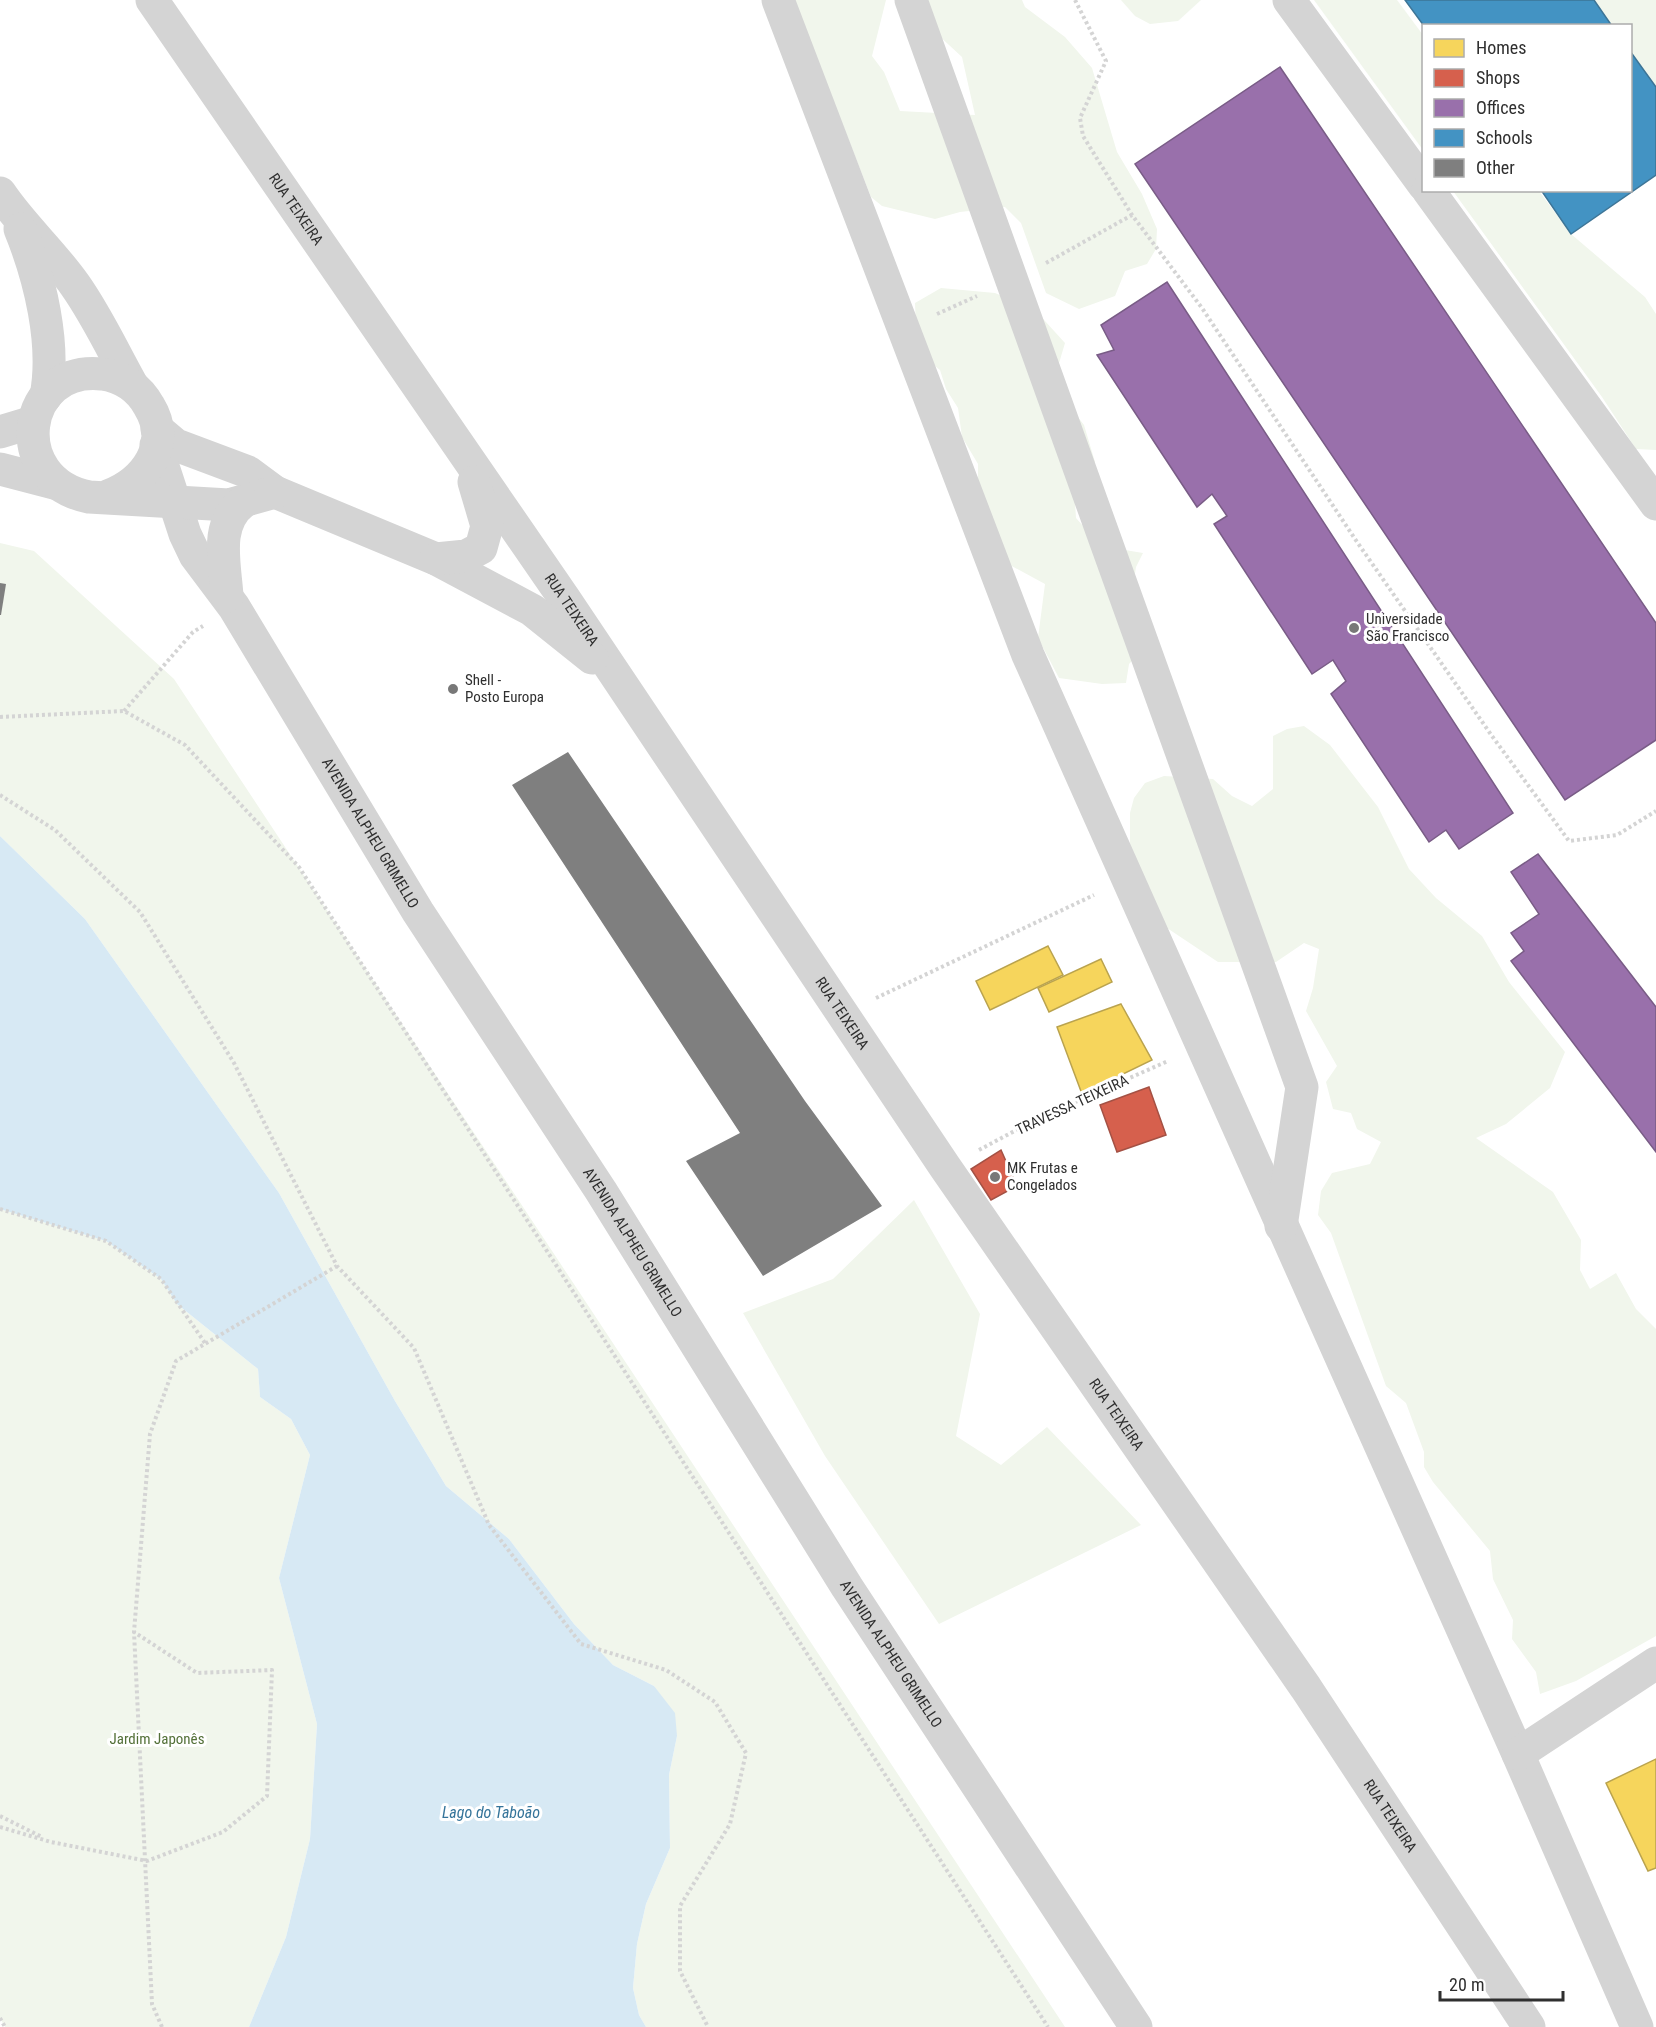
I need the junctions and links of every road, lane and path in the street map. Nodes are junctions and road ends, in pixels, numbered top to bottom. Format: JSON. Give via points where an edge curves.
{"nodes":[{"id":1,"x":152,"y":0,"type":"edge"},
{"id":2,"x":778,"y":0,"type":"edge"},
{"id":3,"x":911,"y":0,"type":"edge"},
{"id":4,"x":1075,"y":0,"type":"edge"},
{"id":5,"x":1289,"y":0,"type":"edge"},
{"id":6,"x":1422,"y":182,"type":"edge"},
{"id":7,"x":1429,"y":192,"type":"edge"},
{"id":8,"x":8,"y":205,"type":"edge"},
{"id":9,"x":132,"y":385,"type":"junction"},
{"id":10,"x":40,"y":409,"type":"junction"},
{"id":11,"x":0,"y":432,"type":"edge"},
{"id":12,"x":157,"y":437,"type":"junction"},
{"id":13,"x":468,"y":458,"type":"junction"},
{"id":14,"x":0,"y":469,"type":"edge"},
{"id":15,"x":54,"y":483,"type":"junction"},
{"id":16,"x":274,"y":492,"type":"junction"},
{"id":17,"x":108,"y":496,"type":"junction"},
{"id":18,"x":174,"y":502,"type":"junction"},
{"id":19,"x":243,"y":502,"type":"junction"},
{"id":20,"x":1656,"y":504,"type":"edge"},
{"id":21,"x":436,"y":558,"type":"junction"},
{"id":22,"x":230,"y":601,"type":"junction"},
{"id":23,"x":617,"y":678,"type":"junction"},
{"id":24,"x":124,"y":711,"type":"junction"},
{"id":25,"x":0,"y":717,"type":"edge"},
{"id":26,"x":0,"y":795,"type":"edge"},
{"id":27,"x":1656,"y":811,"type":"edge"},
{"id":28,"x":1127,"y":879,"type":"junction"},
{"id":29,"x":842,"y":1014,"type":"junction"},
{"id":30,"x":1201,"y":1046,"type":"junction"},
{"id":31,"x":945,"y":1167,"type":"junction"},
{"id":32,"x":0,"y":1209,"type":"edge"},
{"id":33,"x":1281,"y":1226,"type":"junction"},
{"id":34,"x":337,"y":1266,"type":"junction"},
{"id":35,"x":205,"y":1343,"type":"junction"},
{"id":36,"x":134,"y":1632,"type":"junction"},
{"id":37,"x":1656,"y":1663,"type":"edge"},
{"id":38,"x":1518,"y":1754,"type":"junction"},
{"id":39,"x":0,"y":1816,"type":"edge"},
{"id":40,"x":0,"y":1827,"type":"edge"},
{"id":41,"x":51,"y":1842,"type":"junction"},
{"id":42,"x":147,"y":1861,"type":"junction"},
{"id":43,"x":0,"y":2018,"type":"edge"},
{"id":44,"x":5,"y":2027,"type":"edge"},
{"id":45,"x":162,"y":2027,"type":"edge"},
{"id":46,"x":708,"y":2027,"type":"edge"},
{"id":47,"x":1048,"y":2027,"type":"edge"},
{"id":48,"x":1136,"y":2027,"type":"edge"},
{"id":49,"x":1529,"y":2027,"type":"edge"},
{"id":50,"x":1637,"y":2027,"type":"edge"}],
"edges":[{"from":1,"to":13,"type":"street","name":"RUA TEIXEIRA"},
{"from":2,"to":28,"type":"street","via":[[1028,655]]},
{"from":3,"to":33,"type":"street","via":[[1302,1087]]},
{"from":4,"to":27,"type":"path","via":[[1106,61],[1080,118],[1083,136],[1132,215],[1202,308],[1491,736],[1569,841],[1617,835]]},
{"from":5,"to":6,"type":"street"},
{"from":7,"to":20,"type":"street"},
{"from":8,"to":9,"type":"street","via":[[76,285]]},
{"from":8,"to":10,"type":"street","via":[[32,258],[50,357],[51,372]]},
{"from":9,"to":10,"type":"street","via":[[114,376],[74,376],[59,384]]},
{"from":9,"to":12,"type":"street","via":[[153,412]]},
{"from":10,"to":11,"type":"street"},
{"from":10,"to":15,"type":"street","via":[[35,456]]},
{"from":12,"to":16,"type":"street","via":[[248,472]]},
{"from":12,"to":17,"type":"street","via":[[152,461],[143,475]]},
{"from":12,"to":18,"type":"street","name":"AVENIDA ALPHEU GRIMELLO"},
{"from":13,"to":21,"type":"street","via":[[487,526],[481,548],[466,556]]},
{"from":13,"to":23,"type":"street","name":"RUA TEIXEIRA"},
{"from":14,"to":15,"type":"street"},
{"from":15,"to":17,"type":"street","via":[[78,495]]},
{"from":16,"to":19,"type":"street"},
{"from":16,"to":21,"type":"street"},
{"from":17,"to":18,"type":"street"},
{"from":18,"to":19,"type":"street"},
{"from":18,"to":22,"type":"street","name":"AVENIDA ALPHEU GRIMELLO","via":[[195,555]]},
{"from":19,"to":22,"type":"street","via":[[234,509],[225,527]]},
{"from":21,"to":23,"type":"street","via":[[532,610]]},
{"from":22,"to":24,"type":"path","via":[[193,632]]},
{"from":22,"to":48,"type":"street","name":"AVENIDA ALPHEU GRIMELLO","via":[[418,912],[601,1191],[848,1587]]},
{"from":23,"to":29,"type":"street","name":"RUA TEIXEIRA"},
{"from":24,"to":25,"type":"path"},
{"from":24,"to":47,"type":"path","via":[[185,745],[299,867]]},
{"from":26,"to":34,"type":"path","via":[[55,830],[140,912],[234,1063]]},
{"from":28,"to":29,"type":"path"},
{"from":28,"to":30,"type":"street"},
{"from":29,"to":31,"type":"street","name":"RUA TEIXEIRA"},
{"from":30,"to":31,"type":"path","name":"TRAVESSA TEIXEIRA","via":[[1037,1119]]},
{"from":30,"to":33,"type":"street"},
{"from":31,"to":49,"type":"street","name":"RUA TEIXEIRA","via":[[1306,1688]]},
{"from":32,"to":35,"type":"path","via":[[106,1241],[161,1280]]},
{"from":33,"to":38,"type":"street"},
{"from":34,"to":35,"type":"path"},
{"from":34,"to":46,"type":"path","via":[[414,1348],[489,1525],[581,1644],[666,1670],[715,1702],[746,1753],[730,1824],[680,1905],[680,1971]]},
{"from":35,"to":36,"type":"path","via":[[176,1360],[150,1434]]},
{"from":36,"to":42,"type":"path"},
{"from":36,"to":42,"type":"path","via":[[197,1673],[272,1670],[267,1796],[224,1832]]},
{"from":37,"to":38,"type":"street"},
{"from":38,"to":50,"type":"street"},
{"from":39,"to":41,"type":"path"},
{"from":40,"to":41,"type":"path"},
{"from":41,"to":42,"type":"path"},
{"from":42,"to":45,"type":"path","via":[[153,2004]]},
{"from":43,"to":44,"type":"path"}]}
